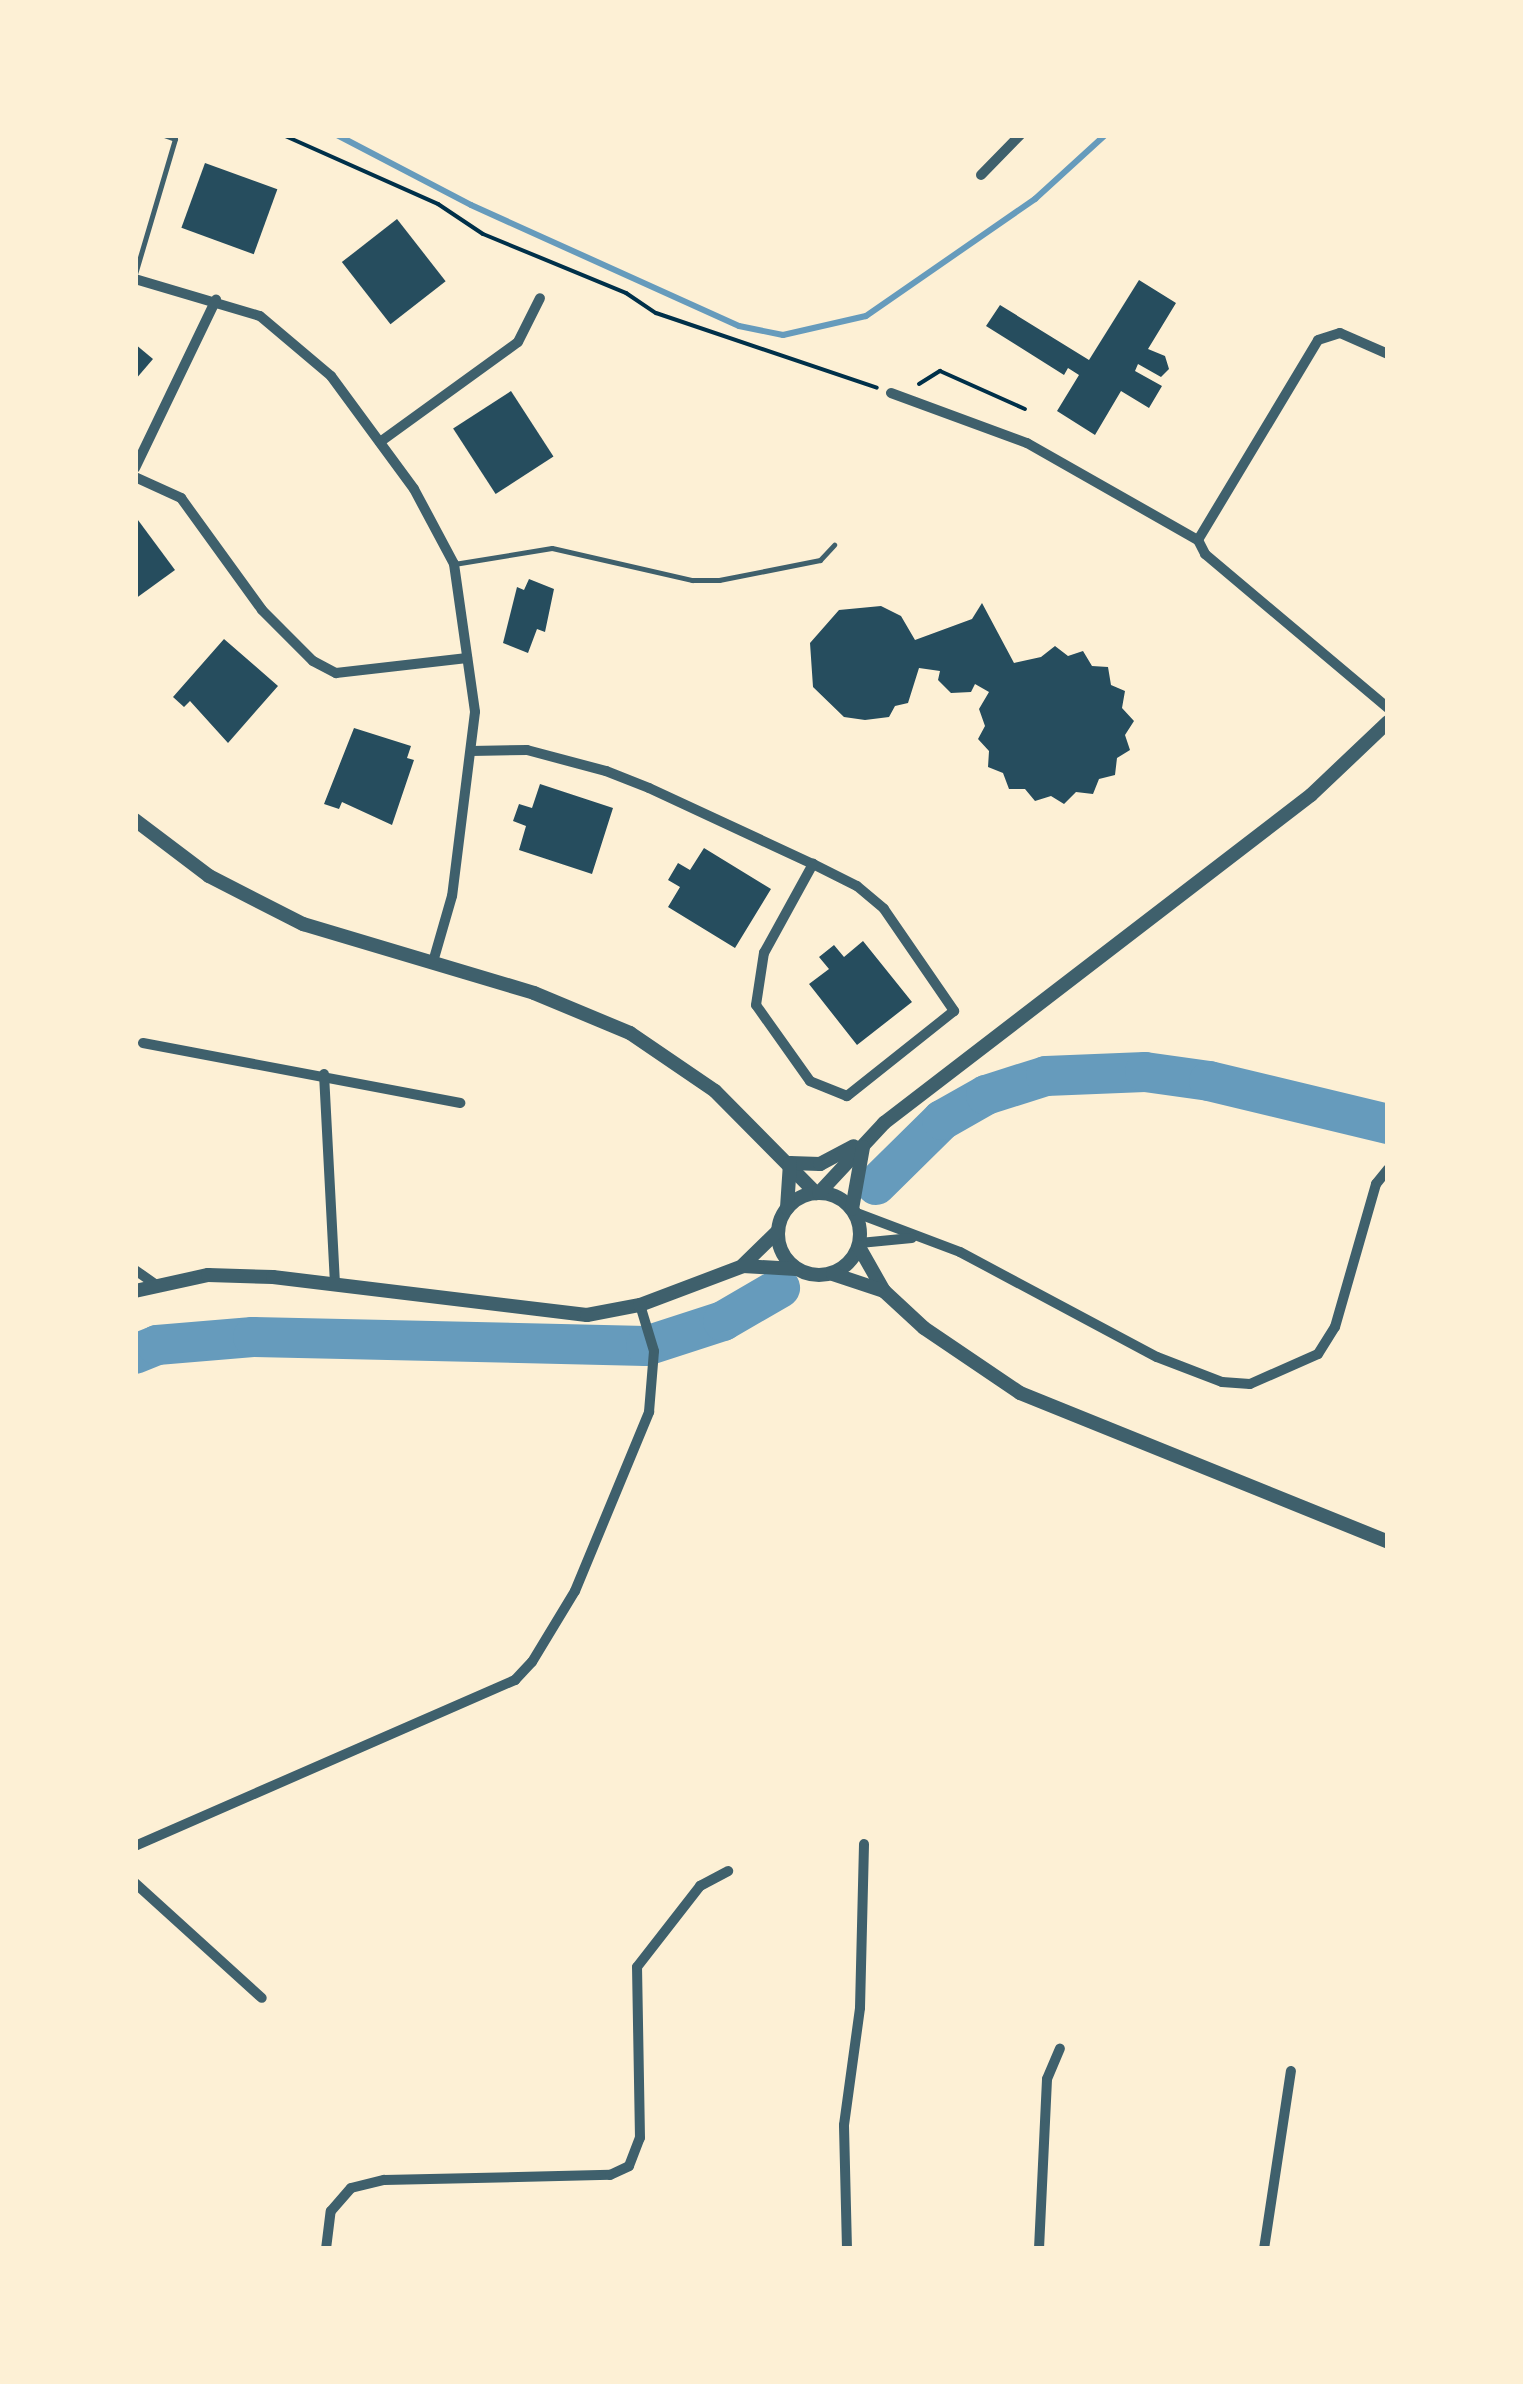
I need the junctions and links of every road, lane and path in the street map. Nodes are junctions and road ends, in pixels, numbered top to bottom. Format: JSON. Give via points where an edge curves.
{"nodes":[{"id":1,"x":164,"y":135,"type":"edge"},
{"id":2,"x":283,"y":135,"type":"edge"},
{"id":3,"x":1020,"y":135,"type":"edge"},
{"id":4,"x":981,"y":176,"type":"dead end"},
{"id":5,"x":135,"y":276,"type":"edge"},
{"id":6,"x":540,"y":298,"type":"dead end"},
{"id":7,"x":216,"y":300,"type":"junction"},
{"id":8,"x":1388,"y":354,"type":"edge"},
{"id":9,"x":891,"y":392,"type":"joint"},
{"id":10,"x":910,"y":399,"type":"junction"},
{"id":11,"x":1025,"y":409,"type":"dead end"},
{"id":12,"x":380,"y":442,"type":"junction"},
{"id":13,"x":135,"y":468,"type":"edge"},
{"id":14,"x":135,"y":476,"type":"edge"},
{"id":15,"x":1198,"y":540,"type":"junction"},
{"id":16,"x":834,"y":545,"type":"dead end"},
{"id":17,"x":454,"y":564,"type":"junction"},
{"id":18,"x":467,"y":658,"type":"junction"},
{"id":19,"x":1388,"y":708,"type":"edge"},
{"id":20,"x":1388,"y":722,"type":"edge"},
{"id":21,"x":471,"y":752,"type":"junction"},
{"id":22,"x":135,"y":820,"type":"edge"},
{"id":23,"x":813,"y":864,"type":"junction"},
{"id":24,"x":433,"y":962,"type":"junction"},
{"id":25,"x":143,"y":1043,"type":"dead end"},
{"id":26,"x":324,"y":1074,"type":"junction"},
{"id":27,"x":460,"y":1103,"type":"dead end"},
{"id":28,"x":864,"y":1142,"type":"junction"},
{"id":29,"x":790,"y":1163,"type":"junction"},
{"id":30,"x":1388,"y":1169,"type":"edge"},
{"id":31,"x":818,"y":1192,"type":"junction"},
{"id":32,"x":787,"y":1208,"type":"junction"},
{"id":33,"x":853,"y":1210,"type":"junction"},
{"id":34,"x":778,"y":1230,"type":"junction"},
{"id":35,"x":918,"y":1238,"type":"junction"},
{"id":36,"x":860,"y":1245,"type":"junction"},
{"id":37,"x":743,"y":1266,"type":"junction"},
{"id":38,"x":796,"y":1269,"type":"junction"},
{"id":39,"x":135,"y":1270,"type":"edge"},
{"id":40,"x":833,"y":1274,"type":"junction"},
{"id":41,"x":155,"y":1284,"type":"junction"},
{"id":42,"x":335,"y":1285,"type":"junction"},
{"id":43,"x":135,"y":1291,"type":"edge"},
{"id":44,"x":884,"y":1291,"type":"junction"},
{"id":45,"x":640,"y":1304,"type":"junction"},
{"id":46,"x":1388,"y":1542,"type":"edge"},
{"id":47,"x":864,"y":1844,"type":"dead end"},
{"id":48,"x":135,"y":1846,"type":"edge"},
{"id":49,"x":728,"y":1871,"type":"dead end"},
{"id":50,"x":135,"y":1883,"type":"edge"},
{"id":51,"x":262,"y":1998,"type":"dead end"},
{"id":52,"x":1060,"y":2049,"type":"dead end"},
{"id":53,"x":1290,"y":2071,"type":"dead end"},
{"id":54,"x":326,"y":2249,"type":"edge"},
{"id":55,"x":848,"y":2249,"type":"edge"},
{"id":56,"x":1040,"y":2249,"type":"edge"},
{"id":57,"x":1264,"y":2249,"type":"edge"}],
"edges":[{"from":1,"to":5,"type":"lane","via":[[175,139]]},
{"from":2,"to":9,"type":"path","via":[[438,204],[483,234],[626,292],[656,312]]},
{"from":3,"to":4,"type":"street"},
{"from":5,"to":7,"type":"street"},
{"from":6,"to":12,"type":"street","via":[[518,342]]},
{"from":7,"to":12,"type":"street","via":[[260,316],[331,376]]},
{"from":7,"to":13,"type":"street"},
{"from":8,"to":15,"type":"street","via":[[1340,334],[1307,352]]},
{"from":9,"to":10,"type":"street"},
{"from":10,"to":11,"type":"path","via":[[934,370]]},
{"from":10,"to":15,"type":"street","via":[[1027,443]]},
{"from":12,"to":17,"type":"street"},
{"from":14,"to":18,"type":"street","via":[[181,498],[262,610],[312,661],[336,673]]},
{"from":15,"to":19,"type":"street","via":[[1205,554]]},
{"from":16,"to":17,"type":"lane","via":[[820,560],[719,580],[692,580],[552,548]]},
{"from":17,"to":18,"type":"street"},
{"from":18,"to":21,"type":"street","via":[[475,712]]},
{"from":20,"to":28,"type":"street","via":[[1311,795]]},
{"from":21,"to":23,"type":"street","via":[[527,750],[606,771]]},
{"from":21,"to":24,"type":"street","via":[[452,896]]},
{"from":22,"to":24,"type":"street","via":[[210,876],[289,917]]},
{"from":23,"to":23,"type":"street","via":[[884,909],[954,1011],[847,1096],[810,1081],[756,1004],[764,953]]},
{"from":24,"to":29,"type":"street","via":[[534,992],[630,1033],[715,1091]]},
{"from":25,"to":26,"type":"street"},
{"from":26,"to":27,"type":"street"},
{"from":26,"to":42,"type":"street"},
{"from":28,"to":29,"type":"street","via":[[820,1164]]},
{"from":28,"to":31,"type":"street"},
{"from":28,"to":33,"type":"street"},
{"from":29,"to":31,"type":"street"},
{"from":29,"to":32,"type":"street"},
{"from":30,"to":35,"type":"street","via":[[1376,1184],[1335,1327],[1318,1354],[1250,1384],[1222,1382],[1157,1357],[960,1252]]},
{"from":31,"to":32,"type":"street"},
{"from":31,"to":33,"type":"street"},
{"from":32,"to":34,"type":"street"},
{"from":33,"to":35,"type":"street"},
{"from":33,"to":36,"type":"street"},
{"from":34,"to":37,"type":"street"},
{"from":34,"to":38,"type":"street","via":[[782,1252]]},
{"from":35,"to":36,"type":"street"},
{"from":36,"to":40,"type":"street"},
{"from":36,"to":44,"type":"street"},
{"from":37,"to":38,"type":"street"},
{"from":37,"to":45,"type":"street"},
{"from":38,"to":40,"type":"street"},
{"from":39,"to":41,"type":"street"},
{"from":40,"to":44,"type":"street"},
{"from":41,"to":42,"type":"street","via":[[208,1275]]},
{"from":41,"to":43,"type":"street"},
{"from":42,"to":45,"type":"street","via":[[559,1314],[610,1313]]},
{"from":44,"to":46,"type":"street","via":[[956,1354],[1020,1394]]},
{"from":45,"to":48,"type":"street","via":[[654,1352],[649,1412],[575,1591],[549,1640],[514,1680]]},
{"from":47,"to":55,"type":"street","via":[[860,2008],[844,2125]]},
{"from":49,"to":54,"type":"street","via":[[700,1886],[637,1967],[640,2138],[629,2166],[610,2175],[384,2180],[351,2188],[331,2211]]},
{"from":50,"to":51,"type":"street"},
{"from":52,"to":56,"type":"street","via":[[1048,2078]]},
{"from":53,"to":57,"type":"street"}]}
